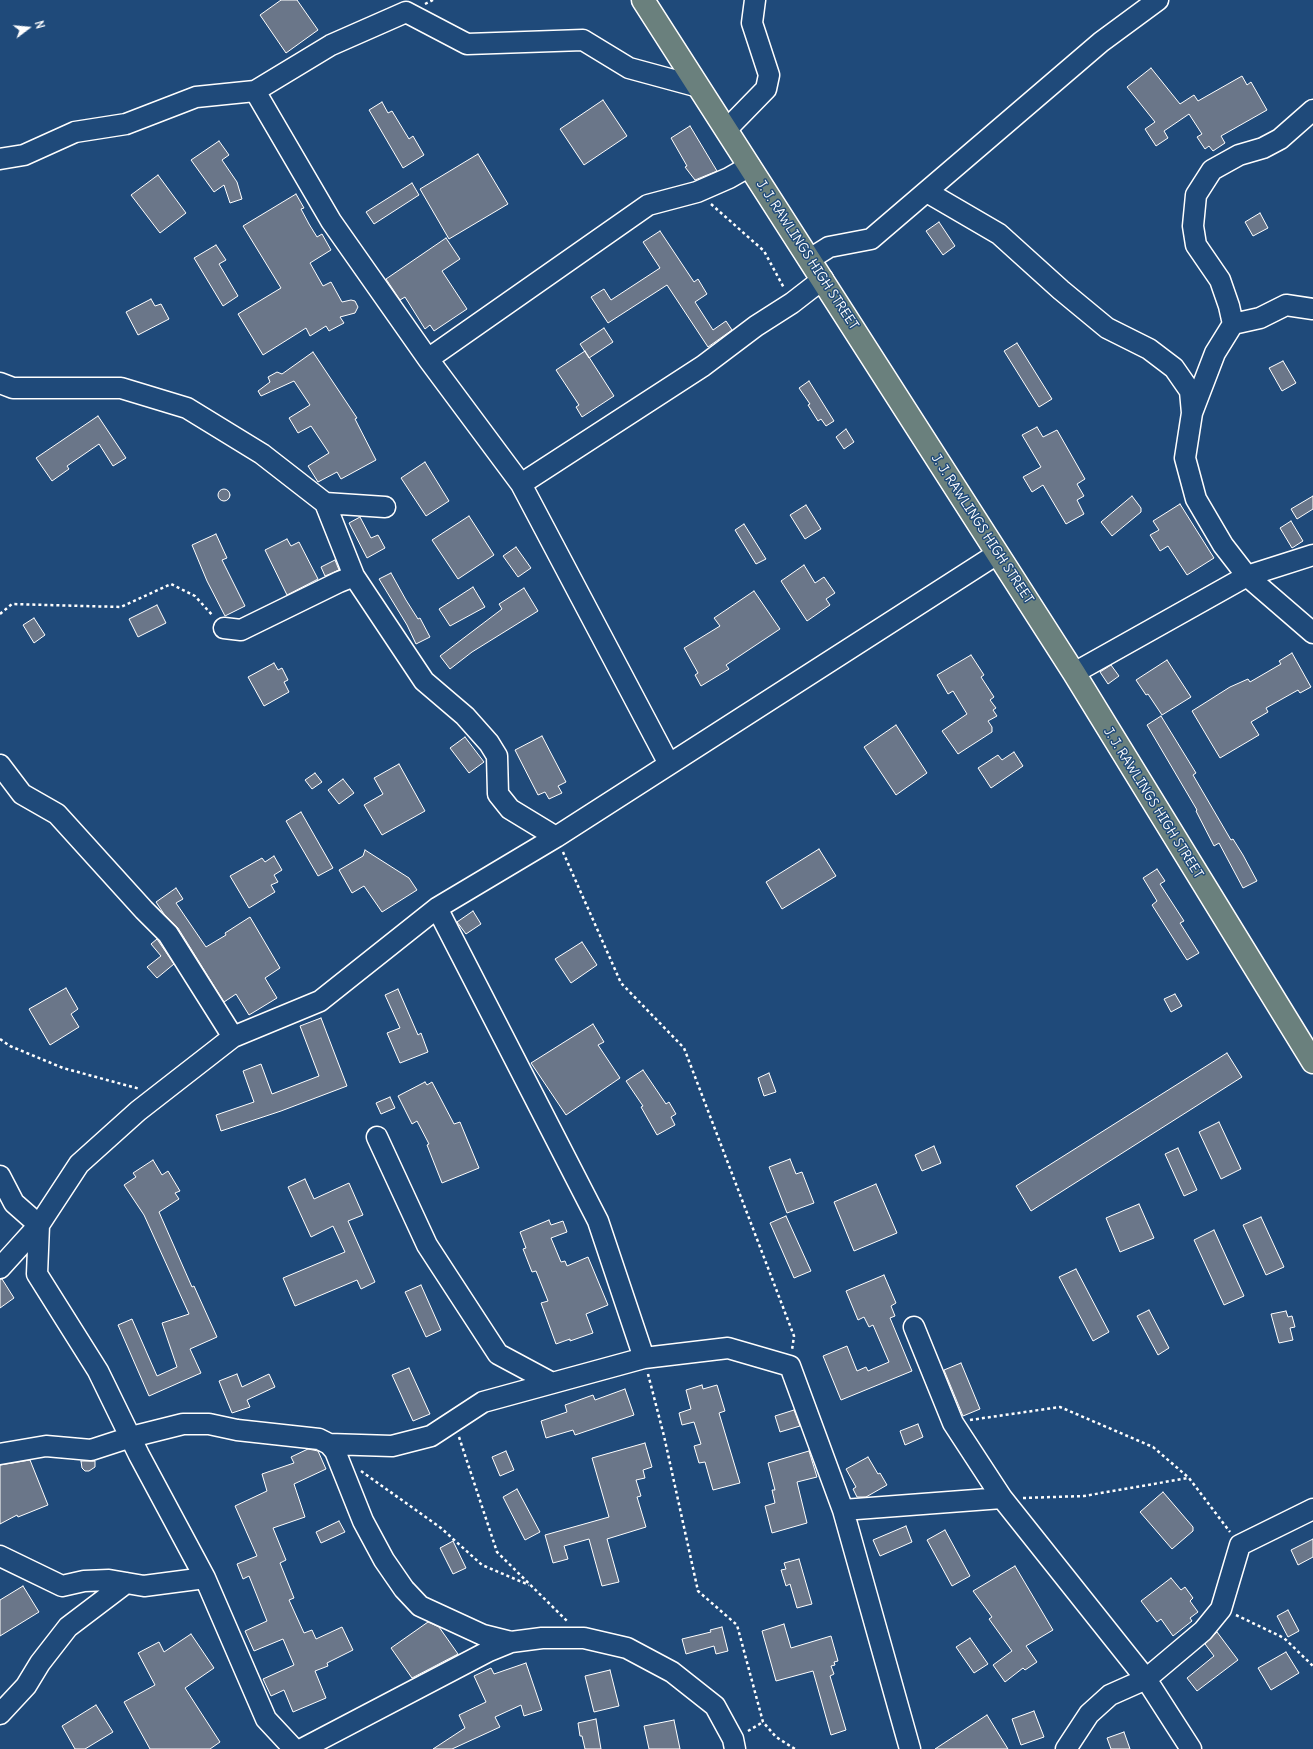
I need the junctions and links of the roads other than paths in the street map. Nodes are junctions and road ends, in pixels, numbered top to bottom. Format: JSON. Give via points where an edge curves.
{"nodes":[{"id":1,"x":643,"y":0,"type":"edge"},
{"id":2,"x":755,"y":0,"type":"edge"},
{"id":3,"x":1158,"y":0,"type":"edge"},
{"id":4,"x":699,"y":87,"type":"junction"},
{"id":5,"x":255,"y":90,"type":"junction"},
{"id":6,"x":1313,"y":110,"type":"edge"},
{"id":7,"x":727,"y":129,"type":"junction"},
{"id":8,"x":0,"y":159,"type":"edge"},
{"id":9,"x":750,"y":166,"type":"junction"},
{"id":10,"x":927,"y":192,"type":"junction"},
{"id":11,"x":810,"y":260,"type":"junction"},
{"id":12,"x":823,"y":279,"type":"junction"},
{"id":13,"x":1313,"y":309,"type":"edge"},
{"id":14,"x":1233,"y":324,"type":"junction"},
{"id":15,"x":428,"y":359,"type":"junction"},
{"id":16,"x":0,"y":383,"type":"edge"},
{"id":17,"x":1192,"y":413,"type":"junction"},
{"id":18,"x":521,"y":484,"type":"junction"},
{"id":19,"x":325,"y":503,"type":"junction"},
{"id":20,"x":385,"y":507,"type":"dead end"},
{"id":21,"x":997,"y":554,"type":"junction"},
{"id":22,"x":1313,"y":555,"type":"edge"},
{"id":23,"x":354,"y":576,"type":"junction"},
{"id":24,"x":1247,"y":576,"type":"junction"},
{"id":25,"x":224,"y":628,"type":"road end"},
{"id":26,"x":1313,"y":633,"type":"edge"},
{"id":27,"x":1074,"y":673,"type":"junction"},
{"id":28,"x":668,"y":764,"type":"junction"},
{"id":29,"x":0,"y":765,"type":"edge"},
{"id":30,"x":0,"y":792,"type":"edge"},
{"id":31,"x":22,"y":794,"type":"junction"},
{"id":32,"x":556,"y":836,"type":"junction"},
{"id":33,"x":437,"y":908,"type":"junction"},
{"id":34,"x":233,"y":1038,"type":"junction"},
{"id":35,"x":1313,"y":1062,"type":"edge"},
{"id":36,"x":377,"y":1137,"type":"dead end"},
{"id":37,"x":0,"y":1176,"type":"edge"},
{"id":38,"x":39,"y":1225,"type":"junction"},
{"id":39,"x":0,"y":1268,"type":"edge"},
{"id":40,"x":914,"y":1327,"type":"dead end"},
{"id":41,"x":644,"y":1358,"type":"junction"},
{"id":42,"x":552,"y":1383,"type":"junction"},
{"id":43,"x":130,"y":1437,"type":"junction"},
{"id":44,"x":329,"y":1444,"type":"junction"},
{"id":45,"x":0,"y":1454,"type":"edge"},
{"id":46,"x":1002,"y":1498,"type":"junction"},
{"id":47,"x":1313,"y":1509,"type":"edge"},
{"id":48,"x":843,"y":1510,"type":"junction"},
{"id":49,"x":0,"y":1556,"type":"edge"},
{"id":50,"x":205,"y":1578,"type":"junction"},
{"id":51,"x":126,"y":1583,"type":"junction"},
{"id":52,"x":511,"y":1642,"type":"junction"},
{"id":53,"x":1146,"y":1679,"type":"junction"},
{"id":54,"x":0,"y":1714,"type":"edge"},
{"id":55,"x":294,"y":1749,"type":"edge"},
{"id":56,"x":302,"y":1749,"type":"edge"},
{"id":57,"x":735,"y":1749,"type":"edge"},
{"id":58,"x":910,"y":1749,"type":"edge"},
{"id":59,"x":1066,"y":1749,"type":"edge"},
{"id":60,"x":1192,"y":1749,"type":"edge"}],
"edges":[{"from":1,"to":4,"type":"main road","name":"J. J. RAWLINGS HIGH STREET"},
{"from":2,"to":7,"type":"street","via":[[752,23],[769,75],[766,89]]},
{"from":3,"to":10,"type":"street","via":[[1102,42]]},
{"from":4,"to":5,"type":"street","via":[[629,68],[583,40],[467,44],[406,12],[331,45]]},
{"from":4,"to":7,"type":"main road","name":"J. J. RAWLINGS HIGH STREET"},
{"from":5,"to":8,"type":"street","via":[[196,97],[126,124],[75,132],[24,155]]},
{"from":5,"to":15,"type":"street","via":[[332,221]]},
{"from":6,"to":14,"type":"street","via":[[1280,139],[1263,148],[1239,155],[1212,170],[1196,195],[1193,226],[1196,245],[1220,280]]},
{"from":7,"to":9,"type":"main road","name":"J. J. RAWLINGS HIGH STREET"},
{"from":9,"to":11,"type":"main road","name":"J. J. RAWLINGS HIGH STREET"},
{"from":9,"to":15,"type":"street","via":[[697,192],[648,205]]},
{"from":10,"to":11,"type":"street","via":[[871,239],[830,247]]},
{"from":10,"to":17,"type":"street","via":[[1000,234],[1107,328],[1149,349],[1174,368],[1190,391]]},
{"from":11,"to":12,"type":"main road","name":"J. J. RAWLINGS HIGH STREET"},
{"from":12,"to":18,"type":"street","via":[[702,366]]},
{"from":12,"to":21,"type":"main road","name":"J. J. RAWLINGS HIGH STREET"},
{"from":13,"to":14,"type":"street","via":[[1286,305],[1260,318]]},
{"from":14,"to":17,"type":"street","via":[[1215,353]]},
{"from":15,"to":18,"type":"street"},
{"from":16,"to":19,"type":"street","via":[[14,388],[121,388],[187,408],[262,454]]},
{"from":17,"to":24,"type":"street","via":[[1185,458],[1196,499],[1223,545]]},
{"from":18,"to":28,"type":"street"},
{"from":19,"to":20,"type":"street"},
{"from":19,"to":23,"type":"street"},
{"from":21,"to":27,"type":"main road","name":"J. J. RAWLINGS HIGH STREET"},
{"from":21,"to":28,"type":"street"},
{"from":22,"to":24,"type":"street"},
{"from":23,"to":25,"type":"street","via":[[241,630]]},
{"from":23,"to":32,"type":"street","via":[[424,681],[465,716],[489,742],[497,756],[498,794],[510,809]]},
{"from":24,"to":26,"type":"street"},
{"from":24,"to":27,"type":"street"},
{"from":27,"to":35,"type":"main road","name":"J. J. RAWLINGS HIGH STREET"},
{"from":28,"to":32,"type":"street"},
{"from":29,"to":31,"type":"street"},
{"from":30,"to":31,"type":"street"},
{"from":31,"to":34,"type":"street","via":[[57,814],[168,934]]},
{"from":32,"to":33,"type":"street"},
{"from":33,"to":34,"type":"street","via":[[320,1001]]},
{"from":33,"to":41,"type":"street","via":[[598,1221]]},
{"from":34,"to":38,"type":"street","via":[[138,1111],[80,1164]]},
{"from":36,"to":42,"type":"street","via":[[427,1245],[498,1354]]},
{"from":37,"to":38,"type":"street","via":[[14,1203]]},
{"from":38,"to":39,"type":"street"},
{"from":38,"to":43,"type":"street","via":[[37,1274],[98,1371]]},
{"from":40,"to":46,"type":"street","via":[[953,1423]]},
{"from":41,"to":42,"type":"street"},
{"from":41,"to":48,"type":"street","via":[[728,1348],[790,1366]]},
{"from":42,"to":44,"type":"street","via":[[483,1402],[431,1436],[392,1446]]},
{"from":43,"to":44,"type":"street","via":[[183,1424],[209,1424],[237,1430],[319,1439]]},
{"from":43,"to":45,"type":"street","via":[[91,1450],[46,1446]]},
{"from":43,"to":50,"type":"street"},
{"from":44,"to":52,"type":"street","via":[[335,1451],[363,1522],[404,1589],[420,1606],[483,1635]]},
{"from":46,"to":48,"type":"street"},
{"from":46,"to":53,"type":"street"},
{"from":47,"to":53,"type":"street","via":[[1240,1545],[1221,1609],[1203,1631]]},
{"from":48,"to":58,"type":"street"},
{"from":49,"to":51,"type":"street","via":[[62,1586],[84,1580]]},
{"from":50,"to":51,"type":"street","via":[[144,1586]]},
{"from":50,"to":55,"type":"street","via":[[266,1719]]},
{"from":51,"to":54,"type":"street","via":[[68,1627],[26,1686]]},
{"from":52,"to":56,"type":"street","via":[[489,1651]]},
{"from":52,"to":57,"type":"street","via":[[542,1638],[584,1638],[627,1648],[672,1672],[715,1706],[733,1739]]},
{"from":53,"to":59,"type":"street","via":[[1110,1695],[1089,1714]]},
{"from":53,"to":60,"type":"street"}]}
